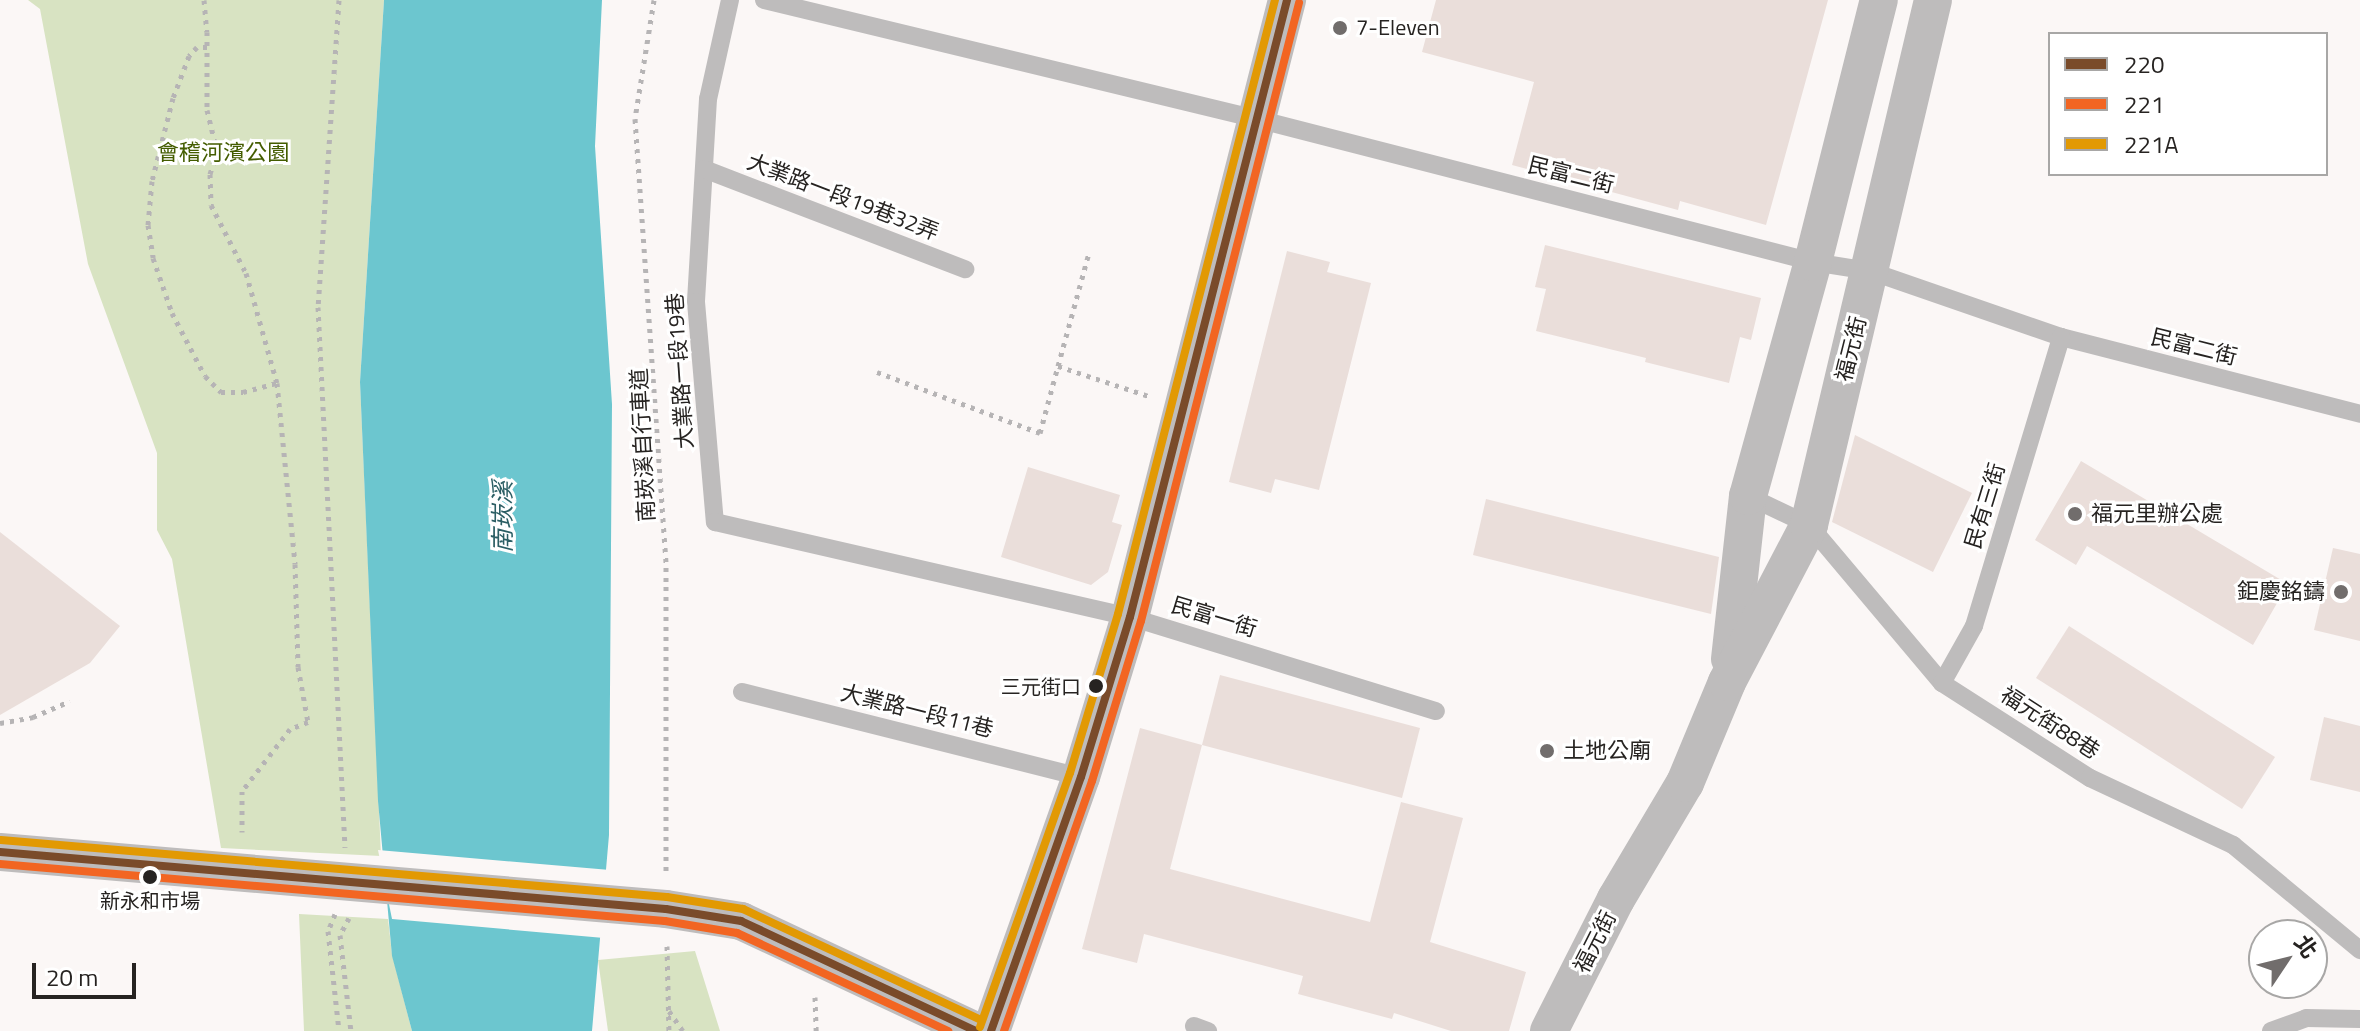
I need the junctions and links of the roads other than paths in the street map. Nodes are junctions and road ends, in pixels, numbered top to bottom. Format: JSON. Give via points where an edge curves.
{"nodes":[{"id":1,"x":730,"y":0,"type":"edge"},
{"id":2,"x":764,"y":0,"type":"edge"},
{"id":3,"x":1287,"y":0,"type":"edge"},
{"id":4,"x":1879,"y":0,"type":"edge"},
{"id":5,"x":1933,"y":0,"type":"edge"},
{"id":6,"x":1257,"y":119,"type":"junction"},
{"id":7,"x":704,"y":169,"type":"junction"},
{"id":8,"x":1813,"y":262,"type":"junction"},
{"id":9,"x":965,"y":269,"type":"dead end"},
{"id":10,"x":1870,"y":271,"type":"junction"},
{"id":11,"x":2061,"y":337,"type":"junction"},
{"id":12,"x":2360,"y":414,"type":"edge"},
{"id":13,"x":1748,"y":496,"type":"junction"},
{"id":14,"x":1809,"y":525,"type":"junction"},
{"id":15,"x":928,"y":571,"type":"joint"},
{"id":16,"x":1130,"y":617,"type":"junction"},
{"id":17,"x":1727,"y":682,"type":"junction"},
{"id":18,"x":1942,"y":683,"type":"junction"},
{"id":19,"x":742,"y":692,"type":"dead end"},
{"id":20,"x":1436,"y":711,"type":"dead end"},
{"id":21,"x":1081,"y":777,"type":"junction"},
{"id":22,"x":0,"y":852,"type":"edge"},
{"id":23,"x":2360,"y":950,"type":"edge"},
{"id":24,"x":2360,"y":1019,"type":"edge"},
{"id":25,"x":976,"y":1031,"type":"edge"},
{"id":26,"x":991,"y":1031,"type":"edge"},
{"id":27,"x":1549,"y":1031,"type":"edge"},
{"id":28,"x":2271,"y":1031,"type":"edge"}],
"edges":[{"from":1,"to":7,"type":"lane","name":"大業路一段19巷","via":[[708,99]]},
{"from":2,"to":6,"type":"lane","name":"民富二街"},
{"from":3,"to":6,"type":"street"},
{"from":4,"to":8,"type":"street","name":"福元街"},
{"from":5,"to":10,"type":"street","name":"福元街"},
{"from":6,"to":8,"type":"lane","name":"民富二街"},
{"from":6,"to":16,"type":"street"},
{"from":7,"to":9,"type":"lane","name":"大業路一段19巷32弄"},
{"from":7,"to":15,"type":"lane","name":"大業路一段19巷","via":[[696,302],[715,522]]},
{"from":8,"to":10,"type":"lane","name":"民富二街"},
{"from":8,"to":13,"type":"street","name":"福元街"},
{"from":10,"to":11,"type":"lane","name":"民富二街"},
{"from":10,"to":14,"type":"street","name":"福元街"},
{"from":11,"to":12,"type":"lane","name":"民富二街"},
{"from":11,"to":18,"type":"lane","name":"民有三街","via":[[1974,626]]},
{"from":13,"to":14,"type":"lane","name":"福元街88巷"},
{"from":13,"to":17,"type":"street","name":"福元街"},
{"from":14,"to":17,"type":"street","name":"福元街"},
{"from":14,"to":18,"type":"lane","name":"福元街88巷"},
{"from":15,"to":16,"type":"lane","name":"民富一街"},
{"from":16,"to":20,"type":"lane","name":"民富一街"},
{"from":16,"to":21,"type":"street"},
{"from":17,"to":27,"type":"street","name":"福元街","via":[[1685,783],[1616,899]]},
{"from":18,"to":23,"type":"lane","name":"福元街88巷","via":[[2090,778],[2233,845]]},
{"from":19,"to":21,"type":"lane","name":"大業路一段11巷"},
{"from":21,"to":26,"type":"street"},
{"from":22,"to":25,"type":"street","via":[[660,907],[741,921]]},
{"from":24,"to":28,"type":"lane","via":[[2306,1018]]}]}
